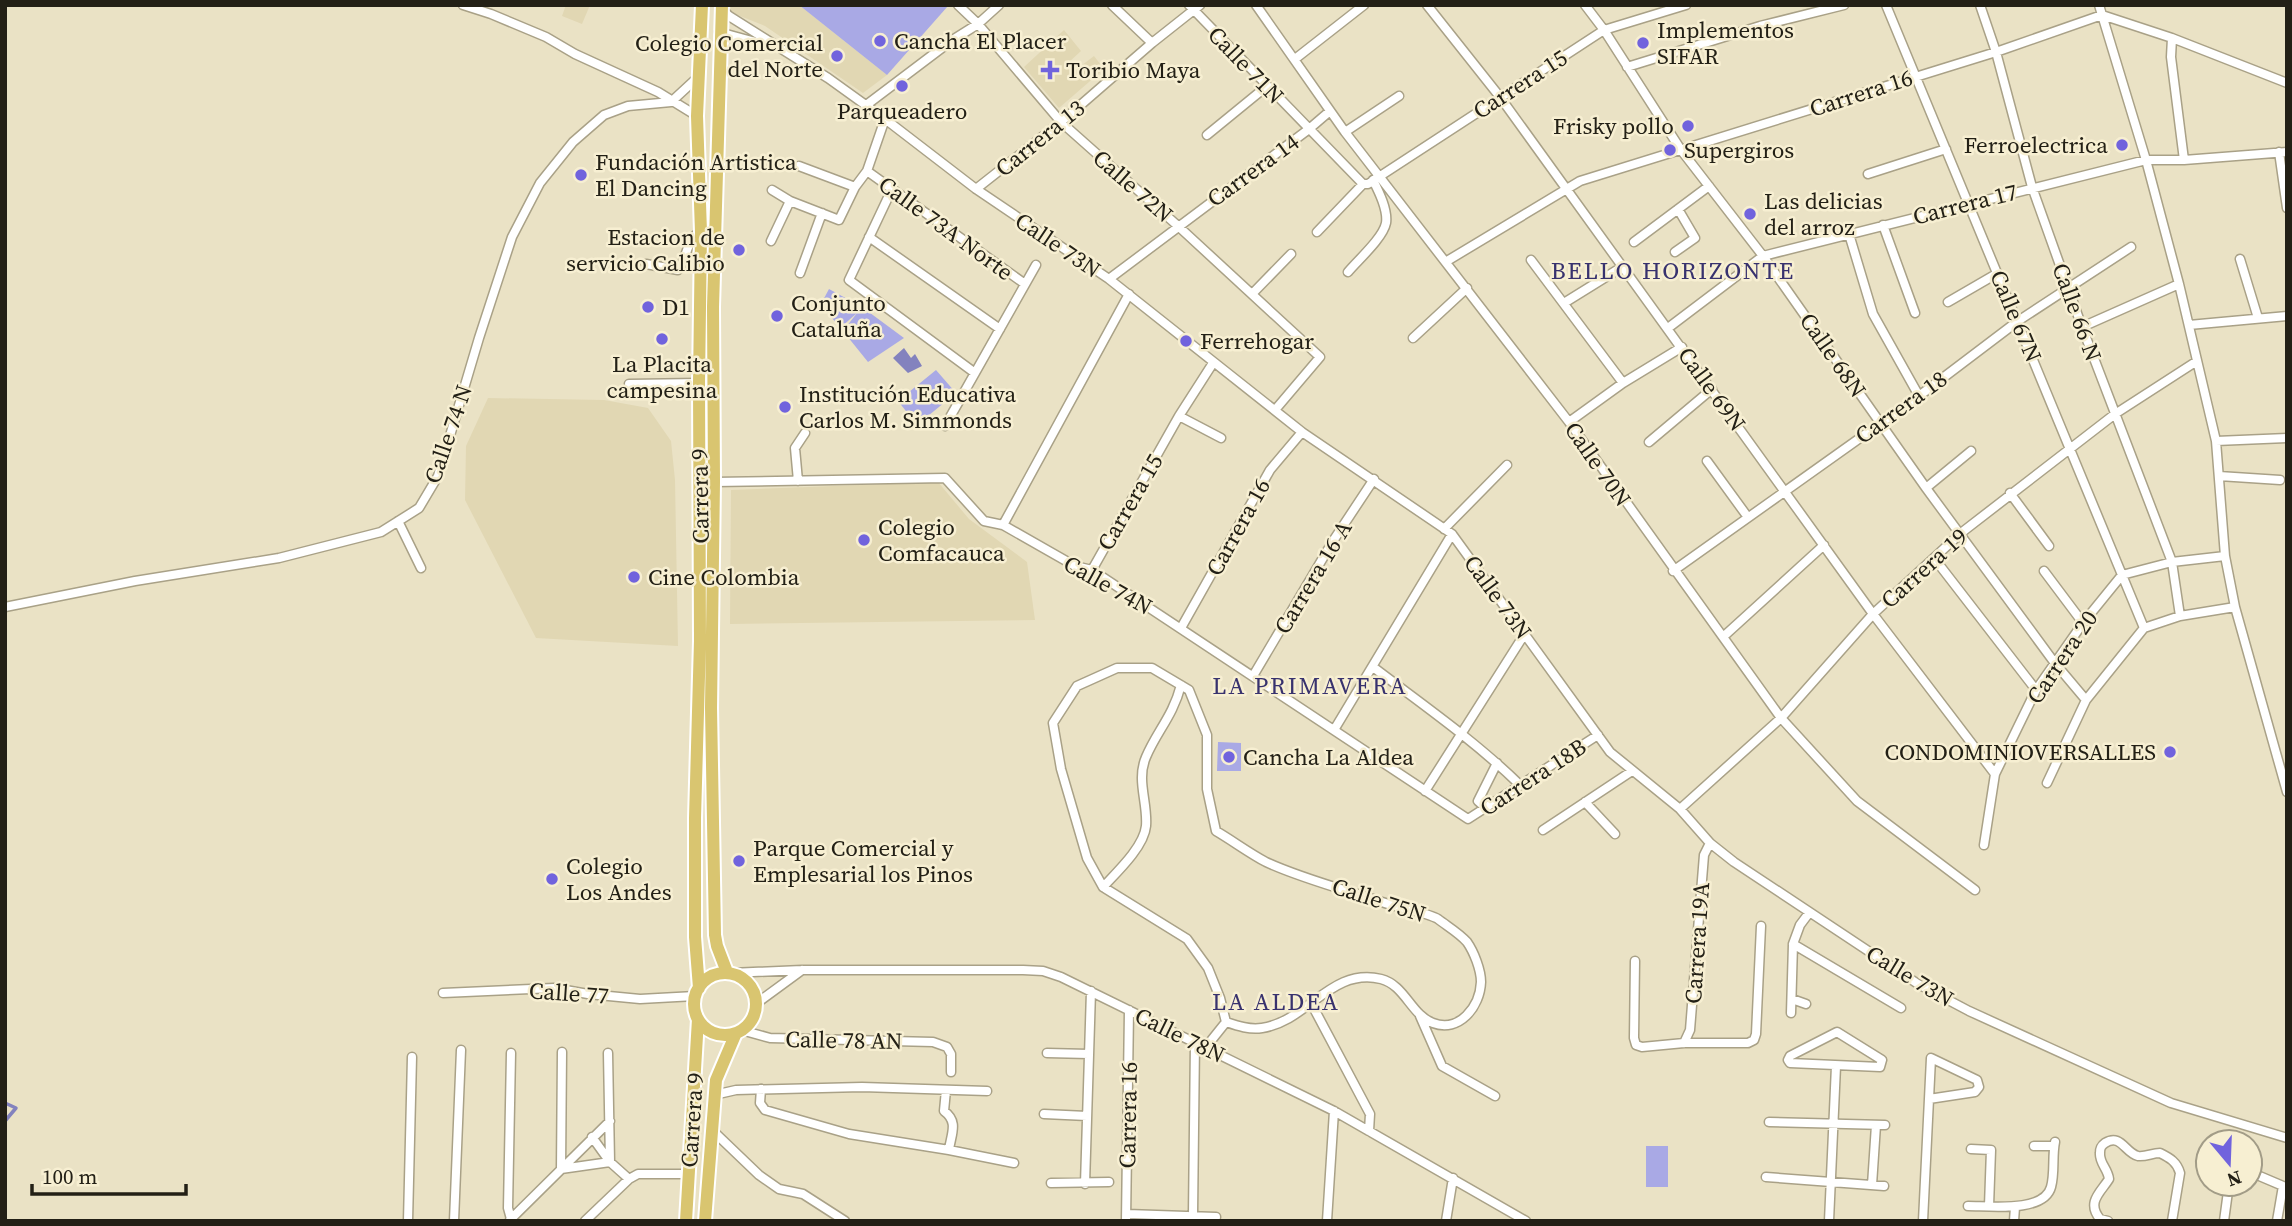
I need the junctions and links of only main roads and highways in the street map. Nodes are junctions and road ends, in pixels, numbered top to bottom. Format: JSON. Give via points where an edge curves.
{"nodes":[{"id":1,"x":702,"y":5,"type":"edge"},
{"id":2,"x":718,"y":6,"type":"edge"},
{"id":3,"x":729,"y":972,"type":"junction"},
{"id":4,"x":697,"y":992,"type":"junction"},
{"id":5,"x":698,"y":1019,"type":"junction"},
{"id":6,"x":739,"y":1032,"type":"junction"},
{"id":7,"x":686,"y":1221,"type":"edge"},
{"id":8,"x":705,"y":1221,"type":"edge"}],
"edges":[{"from":1,"to":4,"type":"main road","name":"Carrera 9","via":[[697,78],[701,232]]},
{"from":2,"to":3,"type":"main road","name":"Carrera 9","via":[[710,708],[715,935]]},
{"from":3,"to":4,"type":"main road","via":[[706,979]]},
{"from":3,"to":6,"type":"main road","via":[[754,989],[757,1003],[754,1017]]},
{"from":4,"to":5,"type":"main road"},
{"from":5,"to":6,"type":"main road","via":[[719,1034]]},
{"from":5,"to":7,"type":"main road","name":"Carrera 9"},
{"from":6,"to":8,"type":"main road","name":"Carrera 9","via":[[719,1072],[714,1095]]}]}
